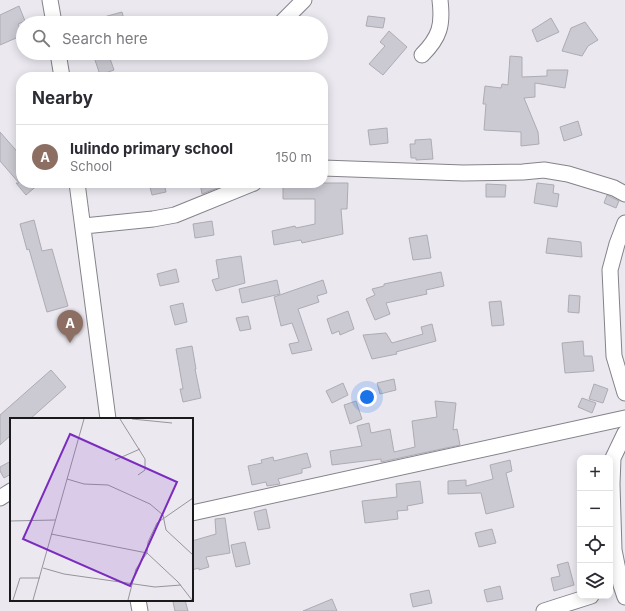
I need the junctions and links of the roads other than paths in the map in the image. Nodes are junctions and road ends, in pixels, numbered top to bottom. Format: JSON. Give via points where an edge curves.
{"nodes":[{"id":1,"x":50,"y":0,"type":"edge"},
{"id":2,"x":304,"y":0,"type":"edge"},
{"id":3,"x":440,"y":0,"type":"edge"},
{"id":4,"x":53,"y":16,"type":"edge"},
{"id":5,"x":288,"y":16,"type":"edge"},
{"id":6,"x":422,"y":55,"type":"dead end"},
{"id":7,"x":59,"y":60,"type":"edge"},
{"id":8,"x":61,"y":72,"type":"edge"},
{"id":9,"x":328,"y":168,"type":"edge"},
{"id":10,"x":79,"y":188,"type":"edge"},
{"id":11,"x":242,"y":188,"type":"edge"},
{"id":12,"x":625,"y":194,"type":"edge"},
{"id":13,"x":625,"y":223,"type":"edge"},
{"id":14,"x":84,"y":226,"type":"junction"},
{"id":15,"x":625,"y":392,"type":"edge"},
{"id":16,"x":108,"y":418,"type":"edge"},
{"id":17,"x":625,"y":418,"type":"edge"},
{"id":18,"x":625,"y":432,"type":"edge"},
{"id":19,"x":10,"y":492,"type":"edge"},
{"id":20,"x":0,"y":498,"type":"edge"},
{"id":21,"x":193,"y":513,"type":"edge"},
{"id":22,"x":620,"y":589,"type":"edge"},
{"id":23,"x":582,"y":599,"type":"edge"},
{"id":24,"x":138,"y":601,"type":"edge"},
{"id":25,"x":140,"y":611,"type":"edge"},
{"id":26,"x":544,"y":611,"type":"edge"}],
"edges":[{"from":1,"to":4,"type":"street"},
{"from":2,"to":5,"type":"street"},
{"from":3,"to":6,"type":"street","via":[[439,33]]},
{"from":7,"to":8,"type":"street"},
{"from":9,"to":12,"type":"street","via":[[464,173],[544,170],[568,174],[614,188]]},
{"from":10,"to":14,"type":"street"},
{"from":11,"to":14,"type":"street","via":[[175,215]]},
{"from":13,"to":15,"type":"street","via":[[610,270],[614,356]]},
{"from":14,"to":16,"type":"street"},
{"from":17,"to":21,"type":"street"},
{"from":18,"to":22,"type":"street","via":[[613,458],[612,484],[614,550]]},
{"from":19,"to":20,"type":"street"},
{"from":23,"to":26,"type":"street"},
{"from":24,"to":25,"type":"street"}]}
